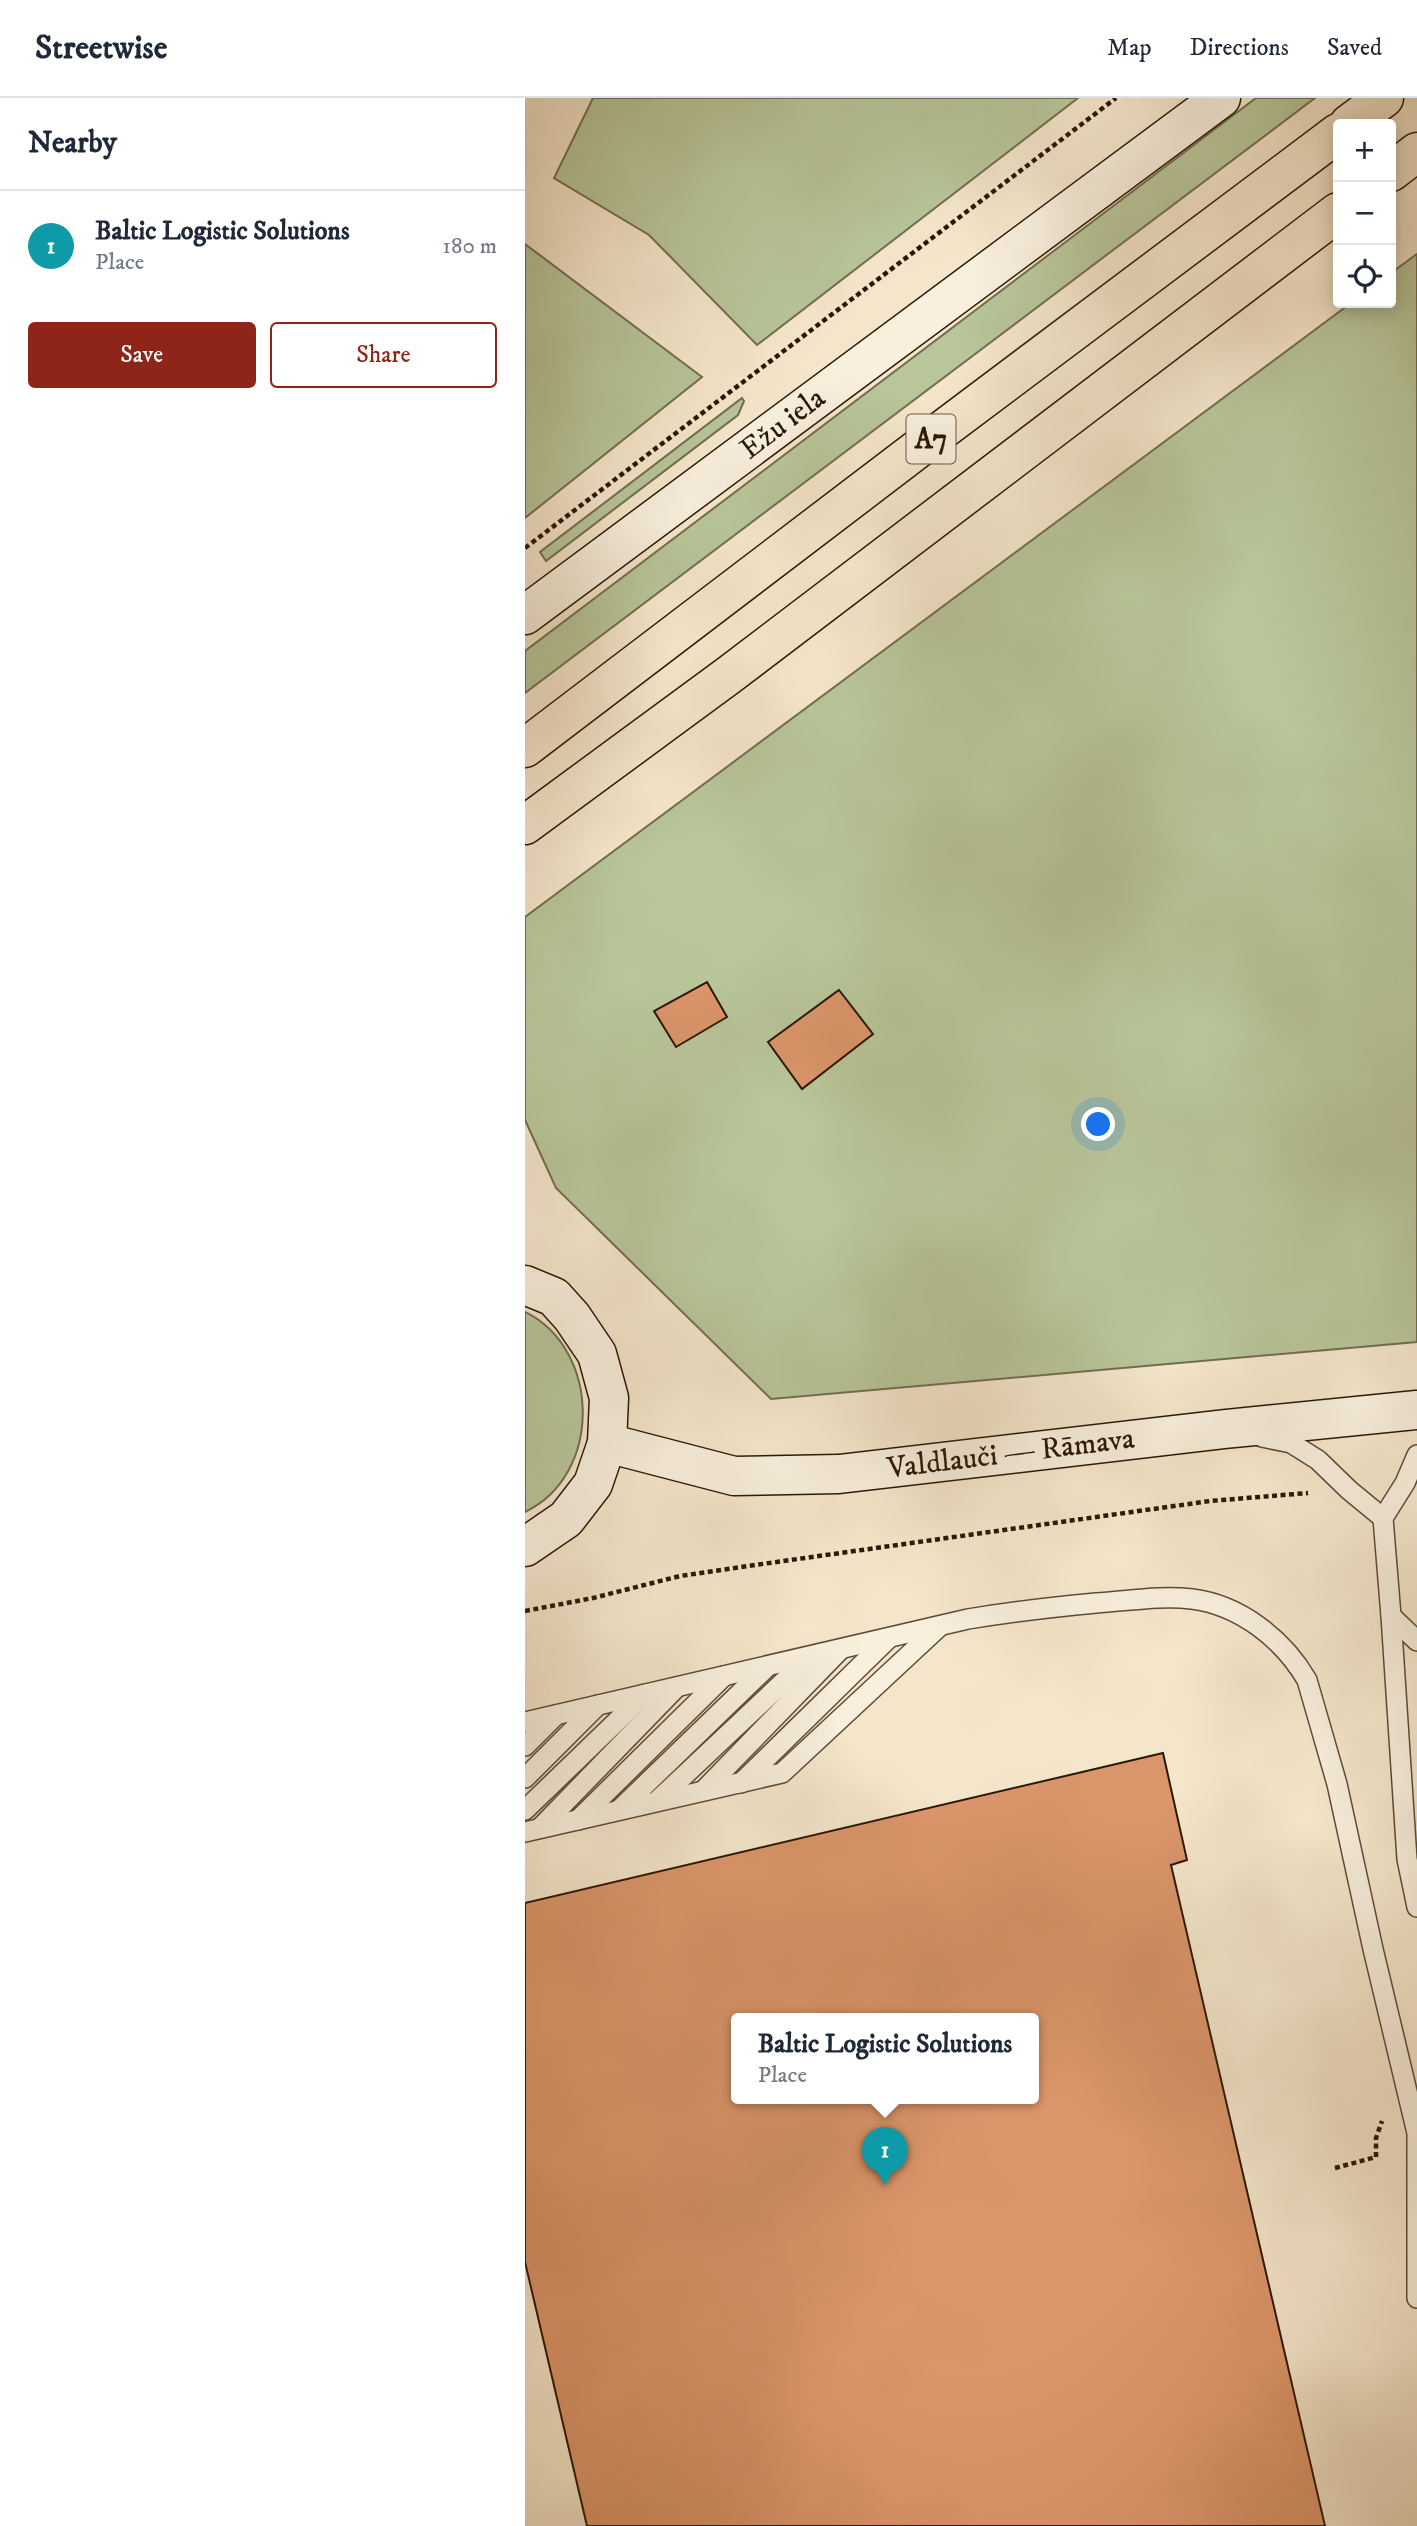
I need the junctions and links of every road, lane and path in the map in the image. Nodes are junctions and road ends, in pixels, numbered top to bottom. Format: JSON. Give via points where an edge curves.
{"nodes":[{"id":1,"x":1116,"y":98,"type":"edge"},
{"id":2,"x":1221,"y":98,"type":"edge"},
{"id":3,"x":1384,"y":98,"type":"edge"},
{"id":4,"x":1356,"y":119,"type":"edge"},
{"id":5,"x":1333,"y":137,"type":"edge"},
{"id":6,"x":1417,"y":152,"type":"edge"},
{"id":7,"x":1396,"y":168,"type":"edge"},
{"id":8,"x":1333,"y":216,"type":"edge"},
{"id":9,"x":525,"y":548,"type":"edge"},
{"id":10,"x":525,"y":615,"type":"edge"},
{"id":11,"x":525,"y":748,"type":"edge"},
{"id":12,"x":560,"y":799,"type":"junction"},
{"id":13,"x":525,"y":825,"type":"edge"},
{"id":14,"x":525,"y":837,"type":"edge"},
{"id":15,"x":525,"y":1285,"type":"edge"},
{"id":16,"x":1417,"y":1410,"type":"edge"},
{"id":17,"x":1226,"y":1429,"type":"junction"},
{"id":18,"x":607,"y":1443,"type":"junction"},
{"id":19,"x":1417,"y":1455,"type":"edge"},
{"id":20,"x":1349,"y":1490,"type":"junction"},
{"id":21,"x":1383,"y":1518,"type":"junction"},
{"id":22,"x":525,"y":1547,"type":"edge"},
{"id":23,"x":525,"y":1611,"type":"edge"},
{"id":24,"x":1391,"y":1616,"type":"junction"},
{"id":25,"x":941,"y":1625,"type":"junction"},
{"id":26,"x":890,"y":1637,"type":"junction"},
{"id":27,"x":1417,"y":1641,"type":"edge"},
{"id":28,"x":842,"y":1648,"type":"junction"},
{"id":29,"x":811,"y":1655,"type":"junction"},
{"id":30,"x":769,"y":1665,"type":"junction"},
{"id":31,"x":724,"y":1675,"type":"junction"},
{"id":32,"x":678,"y":1686,"type":"junction"},
{"id":33,"x":646,"y":1693,"type":"junction"},
{"id":34,"x":599,"y":1704,"type":"junction"},
{"id":35,"x":557,"y":1714,"type":"junction"},
{"id":36,"x":525,"y":1722,"type":"edge"},
{"id":37,"x":525,"y":1746,"type":"edge"},
{"id":38,"x":525,"y":1778,"type":"edge"},
{"id":39,"x":741,"y":1783,"type":"junction"},
{"id":40,"x":703,"y":1791,"type":"junction"},
{"id":41,"x":656,"y":1802,"type":"junction"},
{"id":42,"x":525,"y":1810,"type":"edge"},
{"id":43,"x":619,"y":1810,"type":"junction"},
{"id":44,"x":577,"y":1820,"type":"junction"},
{"id":45,"x":532,"y":1831,"type":"edge"},
{"id":46,"x":1417,"y":1907,"type":"edge"},
{"id":47,"x":1383,"y":2119,"type":"dead end"},
{"id":48,"x":1335,"y":2168,"type":"dead end"},
{"id":49,"x":1417,"y":2298,"type":"edge"}],
"edges":[{"from":1,"to":9,"type":"path"},
{"from":2,"to":10,"type":"main road","name":"Ežu iela"},
{"from":3,"to":4,"type":"highway"},
{"from":5,"to":11,"type":"highway","number":"A7"},
{"from":6,"to":7,"type":"highway"},
{"from":8,"to":12,"type":"highway","number":"A7"},
{"from":12,"to":13,"type":"highway","number":"A7"},
{"from":12,"to":14,"type":"highway"},
{"from":15,"to":18,"type":"main road","via":[[554,1297],[597,1354],[609,1398]]},
{"from":16,"to":17,"type":"main road","name":"Valdlauči — Rāmava"},
{"from":17,"to":18,"type":"main road","name":"Valdlauči — Rāmava","via":[[839,1474],[734,1476]]},
{"from":17,"to":20,"type":"lane","via":[[1291,1443],[1318,1460]]},
{"from":18,"to":22,"type":"main road","via":[[593,1485],[566,1519]]},
{"from":19,"to":21,"type":"lane"},
{"from":20,"to":21,"type":"lane"},
{"from":20,"to":23,"type":"path","via":[[1210,1501],[680,1576]]},
{"from":21,"to":24,"type":"lane"},
{"from":24,"to":27,"type":"lane"},
{"from":24,"to":46,"type":"lane","via":[[1407,1859]]},
{"from":25,"to":26,"type":"lane"},
{"from":25,"to":39,"type":"lane","via":[[782,1773]]},
{"from":25,"to":49,"type":"lane","via":[[1025,1609],[1190,1599],[1233,1611],[1262,1628],[1299,1666],[1337,1784],[1417,2133]]},
{"from":26,"to":28,"type":"lane"},
{"from":26,"to":39,"type":"lane"},
{"from":28,"to":29,"type":"lane"},
{"from":28,"to":40,"type":"lane"},
{"from":29,"to":30,"type":"lane"},
{"from":29,"to":41,"type":"lane"},
{"from":30,"to":31,"type":"lane"},
{"from":30,"to":43,"type":"lane"},
{"from":31,"to":32,"type":"lane"},
{"from":31,"to":44,"type":"lane"},
{"from":32,"to":33,"type":"lane"},
{"from":32,"to":45,"type":"lane"},
{"from":33,"to":34,"type":"lane"},
{"from":33,"to":42,"type":"lane"},
{"from":34,"to":35,"type":"lane"},
{"from":34,"to":38,"type":"lane"},
{"from":35,"to":36,"type":"lane"},
{"from":35,"to":37,"type":"lane"},
{"from":39,"to":40,"type":"lane"},
{"from":40,"to":41,"type":"lane"},
{"from":41,"to":43,"type":"lane"},
{"from":43,"to":44,"type":"lane"},
{"from":44,"to":45,"type":"lane"},
{"from":47,"to":48,"type":"path","via":[[1376,2157]]}]}
